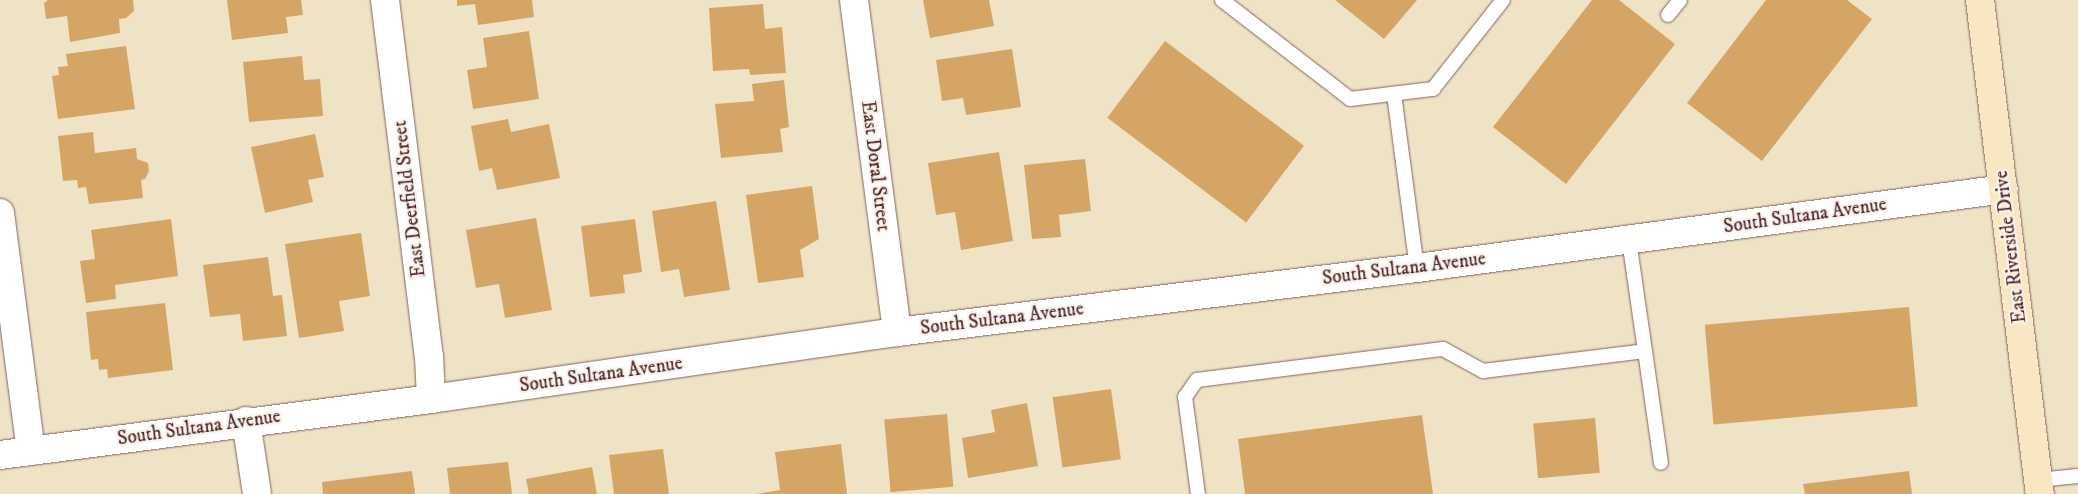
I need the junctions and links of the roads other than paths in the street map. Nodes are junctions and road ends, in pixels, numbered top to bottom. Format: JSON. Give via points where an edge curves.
{"nodes":[{"id":1,"x":386,"y":0,"type":"edge"},
{"id":2,"x":854,"y":0,"type":"edge"},
{"id":3,"x":1222,"y":0,"type":"edge"},
{"id":4,"x":1503,"y":0,"type":"edge"},
{"id":5,"x":1680,"y":0,"type":"edge"},
{"id":6,"x":1980,"y":0,"type":"edge"},
{"id":7,"x":1668,"y":15,"type":"dead end"},
{"id":8,"x":1394,"y":94,"type":"junction"},
{"id":9,"x":2004,"y":189,"type":"junction"},
{"id":10,"x":0,"y":213,"type":"edge"},
{"id":11,"x":1629,"y":240,"type":"junction"},
{"id":12,"x":1417,"y":268,"type":"junction"},
{"id":13,"x":897,"y":332,"type":"junction"},
{"id":14,"x":1645,"y":351,"type":"junction"},
{"id":15,"x":431,"y":399,"type":"junction"},
{"id":16,"x":246,"y":421,"type":"junction"},
{"id":17,"x":31,"y":451,"type":"junction"},
{"id":18,"x":0,"y":455,"type":"edge"},
{"id":19,"x":1661,"y":463,"type":"dead end"},
{"id":20,"x":2078,"y":476,"type":"edge"},
{"id":21,"x":2039,"y":487,"type":"edge"},
{"id":22,"x":257,"y":494,"type":"edge"},
{"id":23,"x":1198,"y":494,"type":"edge"}],
"edges":[{"from":1,"to":15,"type":"street","name":"East Deerfield Street","via":[[429,356]]},
{"from":2,"to":13,"type":"street","name":"East Doral Street"},
{"from":3,"to":8,"type":"lane","via":[[1350,99]]},
{"from":4,"to":8,"type":"lane","via":[[1434,89]]},
{"from":5,"to":7,"type":"lane"},
{"from":6,"to":9,"type":"main road","name":"East Riverside Drive"},
{"from":8,"to":12,"type":"lane"},
{"from":9,"to":11,"type":"street","name":"South Sultana Avenue"},
{"from":9,"to":21,"type":"main road","name":"East Riverside Drive"},
{"from":10,"to":17,"type":"street"},
{"from":11,"to":12,"type":"street","name":"South Sultana Avenue"},
{"from":11,"to":14,"type":"lane"},
{"from":12,"to":13,"type":"street","name":"South Sultana Avenue"},
{"from":13,"to":15,"type":"street","name":"South Sultana Avenue"},
{"from":14,"to":19,"type":"lane"},
{"from":14,"to":23,"type":"lane","via":[[1483,371],[1443,349],[1197,380],[1185,398]]},
{"from":15,"to":16,"type":"street","name":"South Sultana Avenue"},
{"from":16,"to":17,"type":"street","name":"South Sultana Avenue"},
{"from":16,"to":22,"type":"street"},
{"from":17,"to":18,"type":"street","name":"South Sultana Avenue"},
{"from":20,"to":21,"type":"lane"}]}
